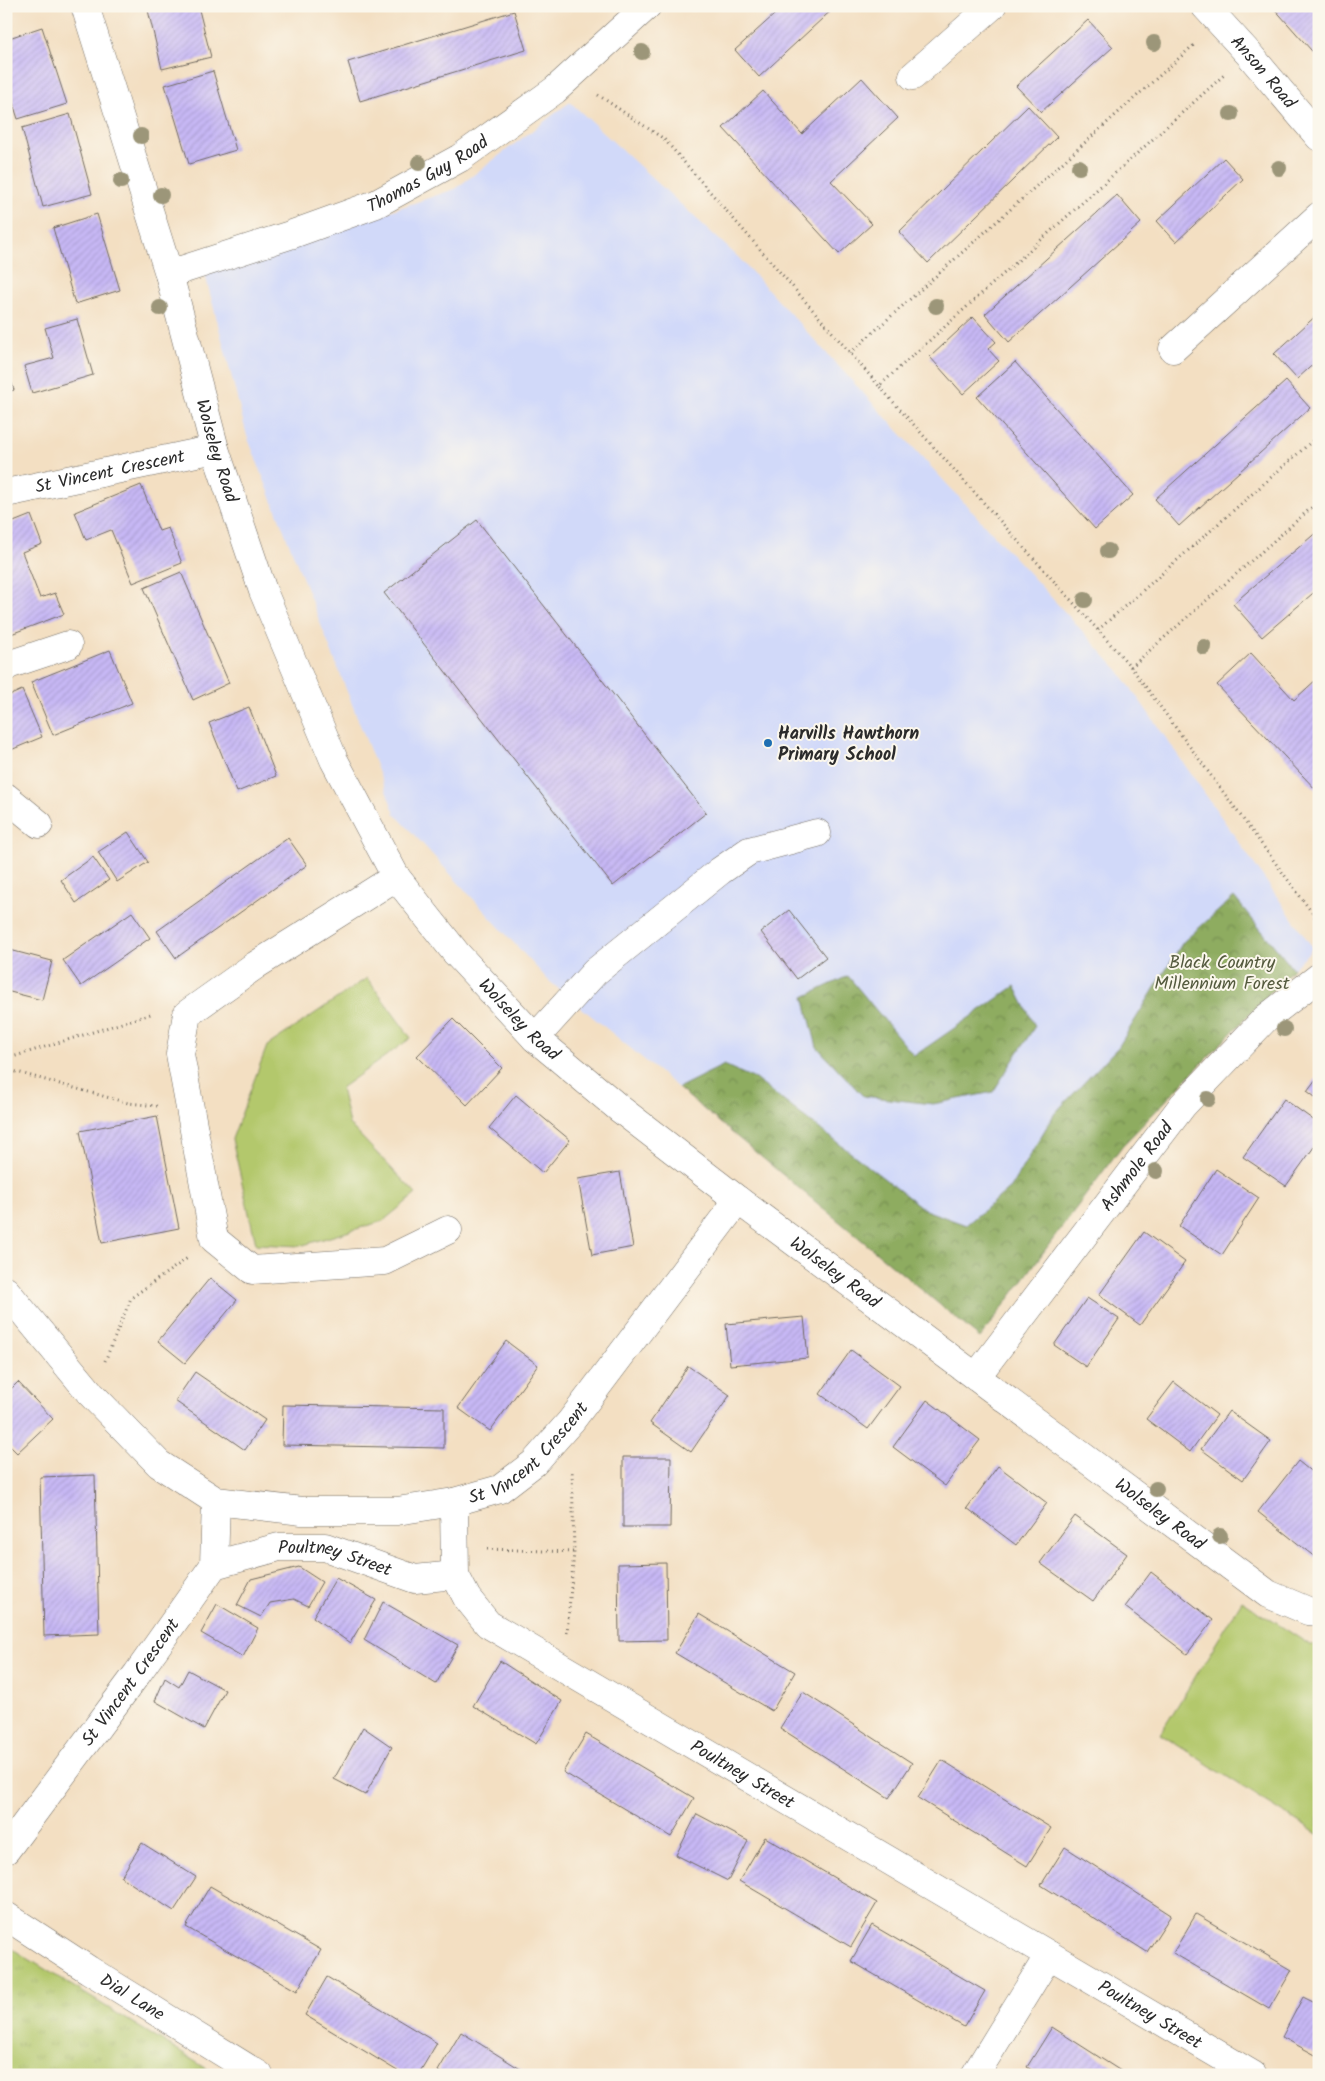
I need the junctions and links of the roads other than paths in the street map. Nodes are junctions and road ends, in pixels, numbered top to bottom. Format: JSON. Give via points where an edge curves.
{"nodes":[{"id":1,"x":85,"y":6,"type":"edge"},
{"id":2,"x":647,"y":6,"type":"edge"},
{"id":3,"x":992,"y":6,"type":"edge"},
{"id":4,"x":1213,"y":14,"type":"edge"},
{"id":5,"x":913,"y":76,"type":"dead end"},
{"id":6,"x":1319,"y":137,"type":"edge"},
{"id":7,"x":1319,"y":216,"type":"edge"},
{"id":8,"x":169,"y":274,"type":"junction"},
{"id":9,"x":1173,"y":349,"type":"dead end"},
{"id":10,"x":215,"y":449,"type":"junction"},
{"id":11,"x":6,"y":493,"type":"edge"},
{"id":12,"x":68,"y":645,"type":"dead end"},
{"id":13,"x":7,"y":664,"type":"edge"},
{"id":14,"x":6,"y":797,"type":"edge"},
{"id":15,"x":39,"y":824,"type":"dead end"},
{"id":16,"x":817,"y":833,"type":"dead end"},
{"id":17,"x":396,"y":877,"type":"junction"},
{"id":18,"x":1319,"y":977,"type":"edge"},
{"id":19,"x":535,"y":1038,"type":"junction"},
{"id":20,"x":738,"y":1200,"type":"junction"},
{"id":21,"x":448,"y":1230,"type":"dead end"},
{"id":22,"x":6,"y":1291,"type":"edge"},
{"id":23,"x":976,"y":1377,"type":"junction"},
{"id":24,"x":216,"y":1501,"type":"junction"},
{"id":25,"x":454,"y":1502,"type":"junction"},
{"id":26,"x":214,"y":1565,"type":"junction"},
{"id":27,"x":455,"y":1574,"type":"junction"},
{"id":28,"x":1319,"y":1612,"type":"edge"},
{"id":29,"x":6,"y":1850,"type":"edge"},
{"id":30,"x":6,"y":1916,"type":"edge"},
{"id":31,"x":1048,"y":1955,"type":"junction"},
{"id":32,"x":259,"y":2075,"type":"edge"},
{"id":33,"x":975,"y":2075,"type":"edge"},
{"id":34,"x":1253,"y":2075,"type":"edge"}],
"edges":[{"from":1,"to":8,"type":"street","name":"Wolseley Road"},
{"from":2,"to":8,"type":"street","name":"Thomas Guy Road","via":[[556,90],[460,158],[376,204]]},
{"from":3,"to":5,"type":"street"},
{"from":4,"to":6,"type":"street","name":"Anson Road"},
{"from":7,"to":9,"type":"street"},
{"from":8,"to":10,"type":"street","name":"Wolseley Road"},
{"from":10,"to":11,"type":"street","name":"St Vincent Crescent"},
{"from":10,"to":17,"type":"street","name":"Wolseley Road","via":[[263,591],[334,760]]},
{"from":12,"to":13,"type":"street"},
{"from":14,"to":15,"type":"street"},
{"from":16,"to":19,"type":"street","via":[[749,851],[720,871],[595,972]]},
{"from":17,"to":19,"type":"street","name":"Wolseley Road","via":[[456,953]]},
{"from":17,"to":21,"type":"street","via":[[256,965],[187,1014],[180,1054],[214,1239],[252,1270],[386,1261]]},
{"from":18,"to":23,"type":"street","name":"Ashmole Road","via":[[1266,1018],[1183,1105]]},
{"from":19,"to":20,"type":"street","name":"Wolseley Road"},
{"from":20,"to":23,"type":"street","name":"Wolseley Road"},
{"from":20,"to":25,"type":"street","name":"St Vincent Crescent","via":[[571,1421],[534,1463],[500,1489]]},
{"from":22,"to":24,"type":"street","name":"St Vincent Crescent","via":[[91,1394],[159,1464]]},
{"from":23,"to":28,"type":"street","name":"Wolseley Road","via":[[1268,1594],[1308,1611]]},
{"from":24,"to":25,"type":"street","name":"St Vincent Crescent","via":[[302,1511],[397,1511]]},
{"from":24,"to":26,"type":"street"},
{"from":25,"to":27,"type":"street","name":"Poultney Street"},
{"from":26,"to":27,"type":"street","name":"Poultney Street","via":[[280,1547],[325,1547],[415,1579]]},
{"from":26,"to":29,"type":"street","name":"St Vincent Crescent"},
{"from":27,"to":31,"type":"street","name":"Poultney Street","via":[[488,1624]]},
{"from":30,"to":32,"type":"street","name":"Dial Lane"},
{"from":31,"to":33,"type":"street"},
{"from":31,"to":34,"type":"street","name":"Poultney Street"}]}
